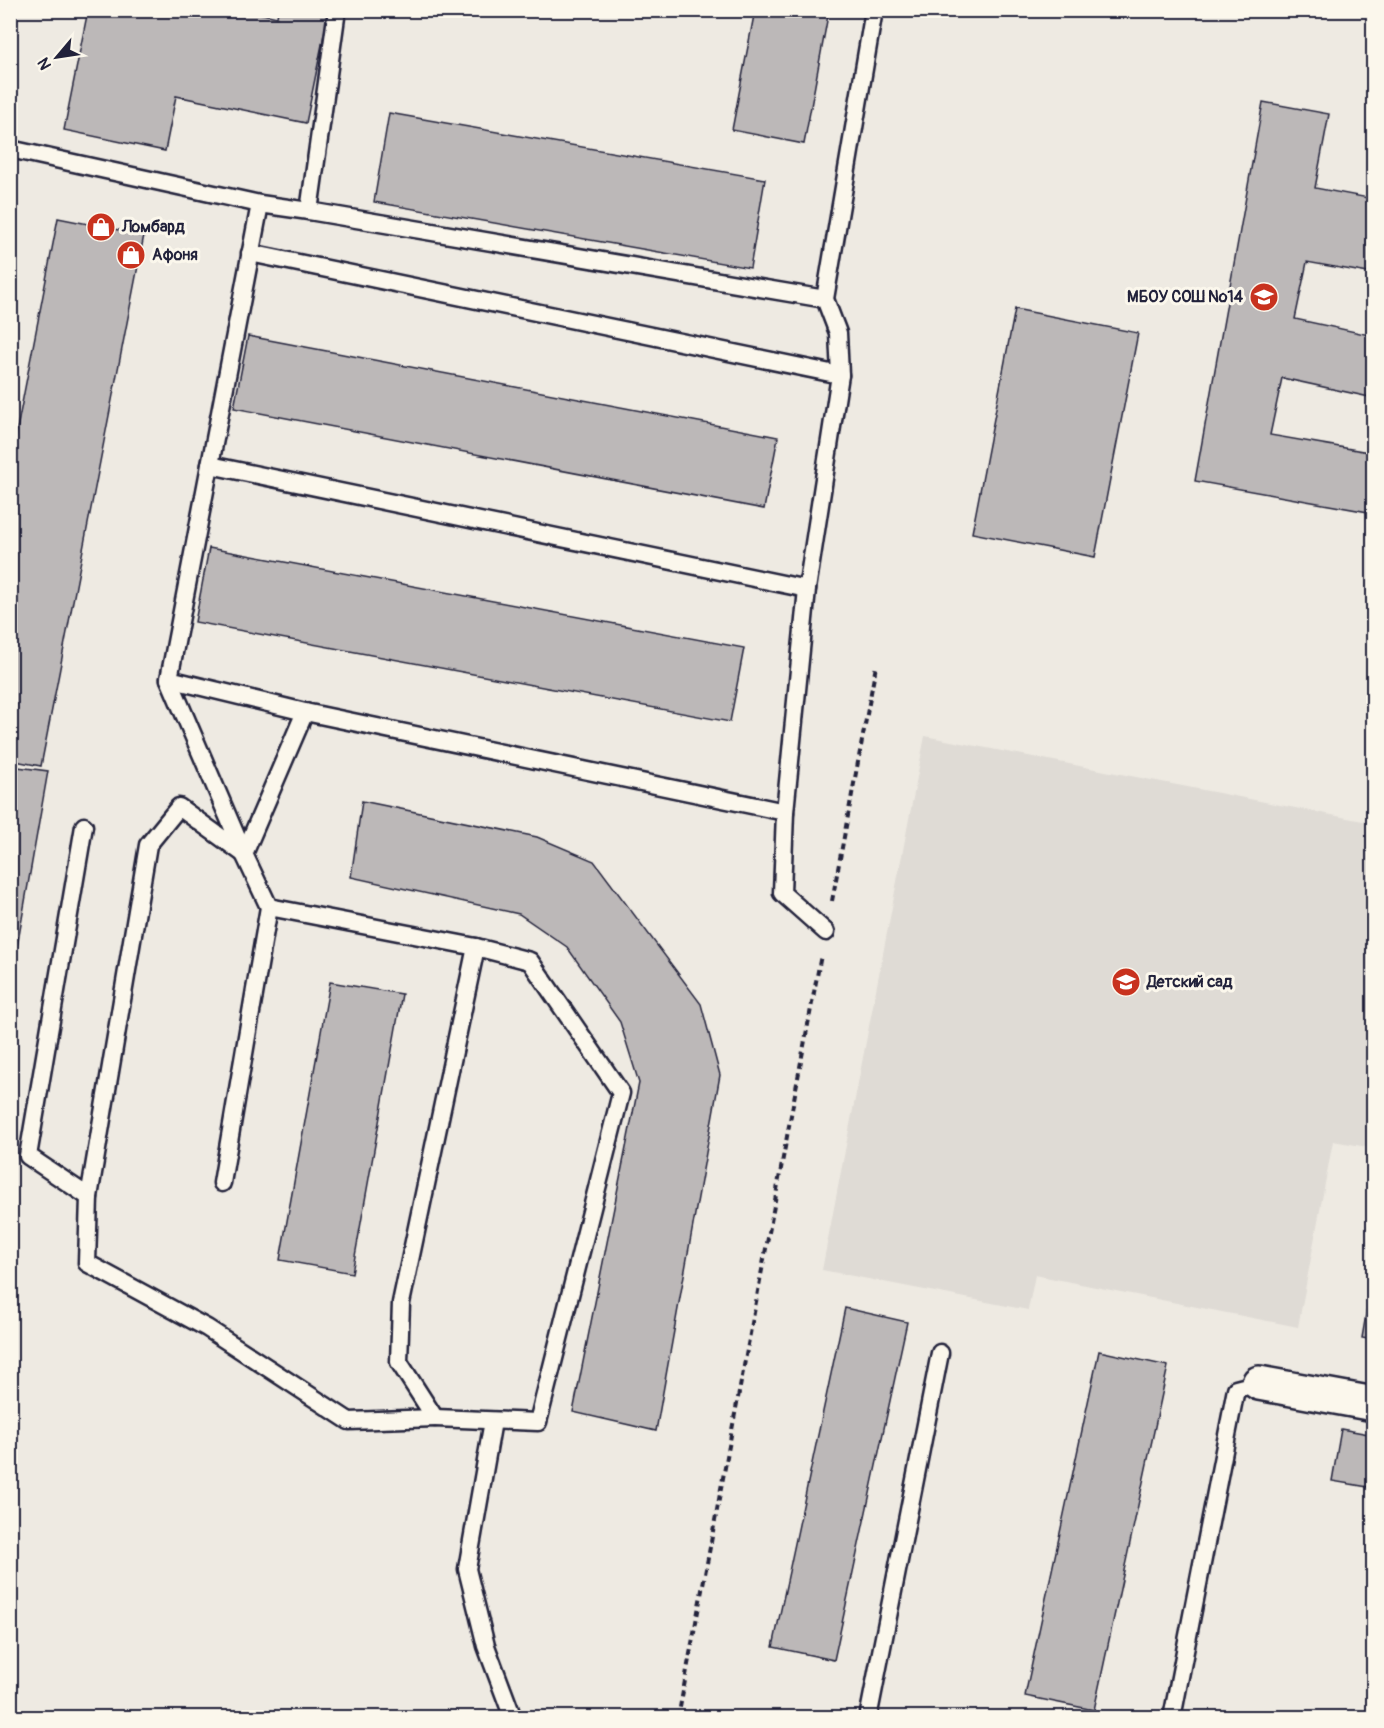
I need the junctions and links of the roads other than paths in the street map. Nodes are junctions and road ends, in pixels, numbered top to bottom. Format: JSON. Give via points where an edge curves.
{"nodes":[{"id":1,"x":337,"y":10,"type":"edge"},
{"id":2,"x":874,"y":10,"type":"edge"},
{"id":3,"x":10,"y":149,"type":"edge"},
{"id":4,"x":260,"y":204,"type":"junction"},
{"id":5,"x":309,"y":211,"type":"junction"},
{"id":6,"x":250,"y":253,"type":"junction"},
{"id":7,"x":825,"y":299,"type":"junction"},
{"id":8,"x":840,"y":375,"type":"junction"},
{"id":9,"x":210,"y":465,"type":"junction"},
{"id":10,"x":807,"y":589,"type":"junction"},
{"id":11,"x":169,"y":679,"type":"junction"},
{"id":12,"x":305,"y":712,"type":"junction"},
{"id":13,"x":785,"y":812,"type":"junction"},
{"id":14,"x":84,"y":826,"type":"dead end"},
{"id":15,"x":244,"y":854,"type":"junction"},
{"id":16,"x":269,"y":907,"type":"junction"},
{"id":17,"x":826,"y":932,"type":"road end"},
{"id":18,"x":476,"y":947,"type":"junction"},
{"id":19,"x":222,"y":1183,"type":"dead end"},
{"id":20,"x":89,"y":1197,"type":"junction"},
{"id":21,"x":940,"y":1353,"type":"dead end"},
{"id":22,"x":1259,"y":1383,"type":"joint"},
{"id":23,"x":1374,"y":1404,"type":"edge"},
{"id":24,"x":435,"y":1418,"type":"junction"},
{"id":25,"x":493,"y":1420,"type":"junction"},
{"id":26,"x":513,"y":1718,"type":"edge"},
{"id":27,"x":868,"y":1718,"type":"edge"},
{"id":28,"x":1172,"y":1718,"type":"edge"}],
"edges":[{"from":1,"to":5,"type":"lane"},
{"from":2,"to":7,"type":"lane"},
{"from":3,"to":4,"type":"lane"},
{"from":4,"to":5,"type":"lane"},
{"from":4,"to":6,"type":"lane"},
{"from":5,"to":7,"type":"lane"},
{"from":6,"to":8,"type":"lane"},
{"from":6,"to":9,"type":"lane"},
{"from":7,"to":8,"type":"lane","via":[[837,333]]},
{"from":8,"to":10,"type":"lane"},
{"from":9,"to":10,"type":"lane"},
{"from":9,"to":11,"type":"lane"},
{"from":10,"to":13,"type":"lane"},
{"from":11,"to":12,"type":"lane"},
{"from":11,"to":15,"type":"lane"},
{"from":12,"to":13,"type":"lane"},
{"from":12,"to":15,"type":"lane"},
{"from":13,"to":17,"type":"lane","via":[[782,893]]},
{"from":14,"to":20,"type":"lane","via":[[28,1156]]},
{"from":15,"to":16,"type":"lane"},
{"from":15,"to":20,"type":"lane","via":[[179,807],[148,845]]},
{"from":16,"to":18,"type":"lane"},
{"from":16,"to":19,"type":"lane"},
{"from":18,"to":24,"type":"lane","via":[[400,1303],[399,1362]]},
{"from":18,"to":25,"type":"lane","via":[[530,961],[621,1093],[538,1422]]},
{"from":20,"to":24,"type":"lane","via":[[87,1263],[207,1328],[349,1421]]},
{"from":21,"to":27,"type":"lane"},
{"from":22,"to":23,"type":"street"},
{"from":22,"to":28,"type":"lane","via":[[1236,1389]]},
{"from":24,"to":25,"type":"lane"},
{"from":25,"to":26,"type":"lane","via":[[467,1569],[486,1646]]}]}
